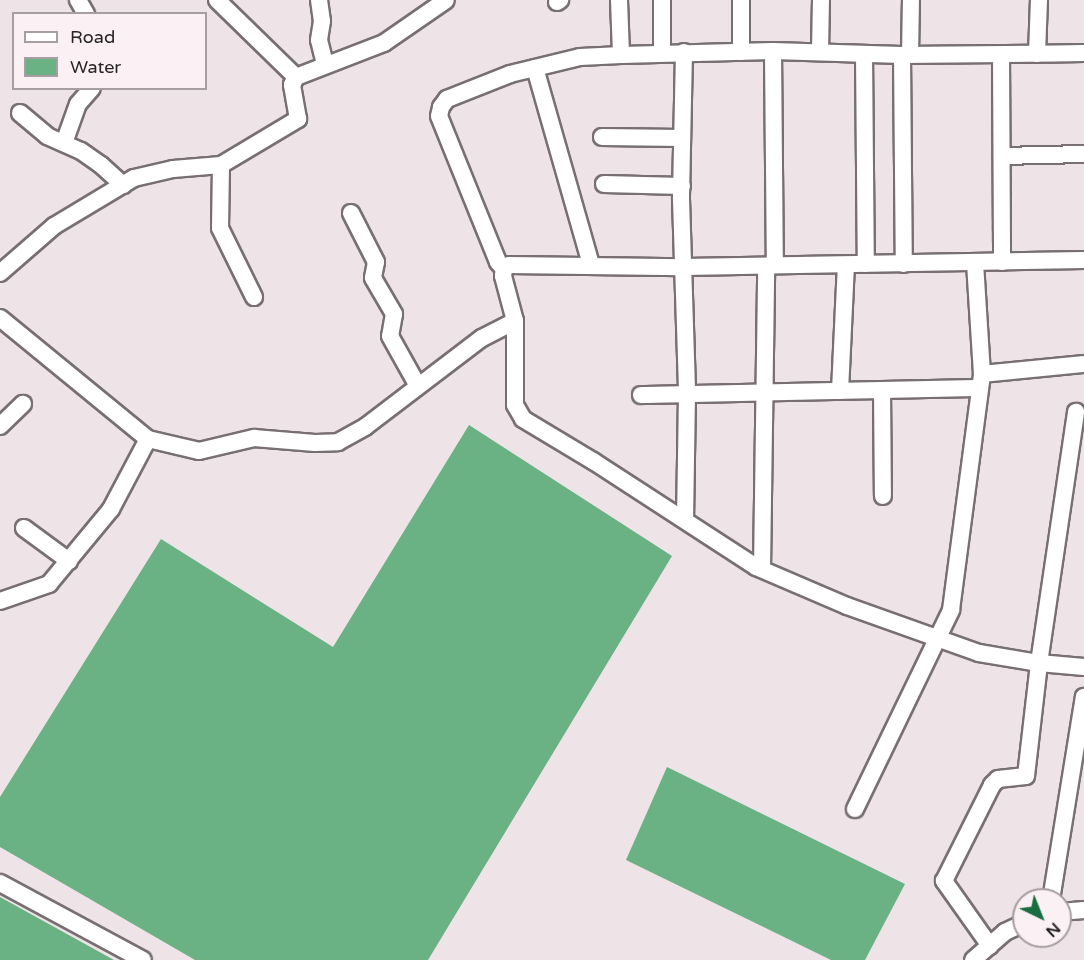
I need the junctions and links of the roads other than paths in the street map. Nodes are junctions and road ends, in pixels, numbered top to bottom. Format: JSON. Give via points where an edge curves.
{"nodes":[{"id":1,"x":217,"y":0,"type":"edge"},
{"id":2,"x":319,"y":0,"type":"edge"},
{"id":3,"x":446,"y":0,"type":"edge"},
{"id":4,"x":619,"y":0,"type":"edge"},
{"id":5,"x":662,"y":0,"type":"edge"},
{"id":6,"x":741,"y":0,"type":"edge"},
{"id":7,"x":820,"y":0,"type":"edge"},
{"id":8,"x":911,"y":0,"type":"edge"},
{"id":9,"x":1039,"y":0,"type":"edge"},
{"id":10,"x":773,"y":51,"type":"junction"},
{"id":11,"x":820,"y":51,"type":"junction"},
{"id":12,"x":684,"y":52,"type":"junction"},
{"id":13,"x":741,"y":52,"type":"junction"},
{"id":14,"x":662,"y":53,"type":"junction"},
{"id":15,"x":1084,"y":53,"type":"edge"},
{"id":16,"x":864,"y":54,"type":"junction"},
{"id":17,"x":1037,"y":54,"type":"junction"},
{"id":18,"x":621,"y":55,"type":"junction"},
{"id":19,"x":906,"y":55,"type":"junction"},
{"id":20,"x":1001,"y":55,"type":"junction"},
{"id":21,"x":325,"y":64,"type":"junction"},
{"id":22,"x":535,"y":68,"type":"junction"},
{"id":23,"x":296,"y":77,"type":"junction"},
{"id":24,"x":90,"y":90,"type":"edge"},
{"id":25,"x":20,"y":112,"type":"dead end"},
{"id":26,"x":602,"y":137,"type":"dead end"},
{"id":27,"x":682,"y":138,"type":"junction"},
{"id":28,"x":64,"y":143,"type":"junction"},
{"id":29,"x":1084,"y":154,"type":"edge"},
{"id":30,"x":1002,"y":156,"type":"junction"},
{"id":31,"x":221,"y":165,"type":"junction"},
{"id":32,"x":604,"y":184,"type":"dead end"},
{"id":33,"x":123,"y":185,"type":"junction"},
{"id":34,"x":681,"y":186,"type":"junction"},
{"id":35,"x":351,"y":213,"type":"dead end"},
{"id":36,"x":1084,"y":260,"type":"edge"},
{"id":37,"x":1002,"y":262,"type":"junction"},
{"id":38,"x":975,"y":263,"type":"junction"},
{"id":39,"x":866,"y":264,"type":"junction"},
{"id":40,"x":904,"y":264,"type":"junction"},
{"id":41,"x":591,"y":265,"type":"junction"},
{"id":42,"x":846,"y":265,"type":"junction"},
{"id":43,"x":771,"y":266,"type":"junction"},
{"id":44,"x":684,"y":267,"type":"junction"},
{"id":45,"x":504,"y":269,"type":"junction"},
{"id":46,"x":0,"y":273,"type":"edge"},
{"id":47,"x":254,"y":297,"type":"dead end"},
{"id":48,"x":0,"y":318,"type":"edge"},
{"id":49,"x":515,"y":321,"type":"junction"},
{"id":50,"x":1084,"y":364,"type":"edge"},
{"id":51,"x":981,"y":381,"type":"junction"},
{"id":52,"x":418,"y":386,"type":"junction"},
{"id":53,"x":882,"y":390,"type":"junction"},
{"id":54,"x":840,"y":391,"type":"junction"},
{"id":55,"x":766,"y":393,"type":"junction"},
{"id":56,"x":687,"y":394,"type":"junction"},
{"id":57,"x":641,"y":395,"type":"dead end"},
{"id":58,"x":23,"y":404,"type":"dead end"},
{"id":59,"x":1077,"y":412,"type":"dead end"},
{"id":60,"x":0,"y":426,"type":"edge"},
{"id":61,"x":148,"y":439,"type":"junction"},
{"id":62,"x":883,"y":495,"type":"dead end"},
{"id":63,"x":685,"y":520,"type":"junction"},
{"id":64,"x":24,"y":528,"type":"dead end"},
{"id":65,"x":69,"y":561,"type":"junction"},
{"id":66,"x":762,"y":569,"type":"junction"},
{"id":67,"x":0,"y":601,"type":"edge"},
{"id":68,"x":937,"y":638,"type":"junction"},
{"id":69,"x":1039,"y":663,"type":"junction"},
{"id":70,"x":1084,"y":667,"type":"edge"},
{"id":71,"x":1084,"y":697,"type":"edge"},
{"id":72,"x":855,"y":809,"type":"dead end"},
{"id":73,"x":0,"y":883,"type":"edge"},
{"id":74,"x":1053,"y":888,"type":"edge"},
{"id":75,"x":1012,"y":929,"type":"edge"},
{"id":76,"x":990,"y":946,"type":"junction"},
{"id":77,"x":143,"y":960,"type":"edge"},
{"id":78,"x":973,"y":960,"type":"edge"}],
"edges":[{"from":1,"to":23,"type":"street"},
{"from":2,"to":21,"type":"street","via":[[319,40]]},
{"from":3,"to":21,"type":"street","via":[[384,43]]},
{"from":4,"to":18,"type":"street"},
{"from":5,"to":14,"type":"street"},
{"from":6,"to":13,"type":"street"},
{"from":7,"to":11,"type":"street"},
{"from":8,"to":19,"type":"street"},
{"from":9,"to":17,"type":"street"},
{"from":10,"to":11,"type":"street"},
{"from":10,"to":13,"type":"street"},
{"from":10,"to":43,"type":"street"},
{"from":11,"to":16,"type":"street"},
{"from":12,"to":13,"type":"street"},
{"from":12,"to":14,"type":"street"},
{"from":12,"to":27,"type":"street"},
{"from":14,"to":18,"type":"street"},
{"from":15,"to":17,"type":"street"},
{"from":16,"to":19,"type":"street"},
{"from":16,"to":39,"type":"street"},
{"from":17,"to":20,"type":"street"},
{"from":18,"to":22,"type":"street","via":[[580,57]]},
{"from":19,"to":20,"type":"street"},
{"from":19,"to":40,"type":"street"},
{"from":20,"to":30,"type":"street"},
{"from":21,"to":23,"type":"street"},
{"from":22,"to":41,"type":"street"},
{"from":22,"to":45,"type":"street","via":[[447,99],[440,116]]},
{"from":23,"to":31,"type":"street","via":[[292,85],[298,119]]},
{"from":24,"to":28,"type":"street","via":[[78,104]]},
{"from":25,"to":28,"type":"street","via":[[47,136]]},
{"from":26,"to":27,"type":"street"},
{"from":27,"to":34,"type":"street"},
{"from":28,"to":33,"type":"street","via":[[101,165]]},
{"from":29,"to":30,"type":"street"},
{"from":30,"to":37,"type":"street"},
{"from":31,"to":33,"type":"street","via":[[173,169],[135,178]]},
{"from":31,"to":47,"type":"street","via":[[220,228]]},
{"from":32,"to":34,"type":"street"},
{"from":33,"to":46,"type":"street","via":[[54,226]]},
{"from":34,"to":44,"type":"street"},
{"from":35,"to":52,"type":"street","via":[[376,262],[373,278],[394,314],[390,336]]},
{"from":36,"to":37,"type":"street"},
{"from":37,"to":38,"type":"street"},
{"from":38,"to":40,"type":"street"},
{"from":38,"to":51,"type":"street"},
{"from":39,"to":40,"type":"street"},
{"from":39,"to":42,"type":"street"},
{"from":41,"to":44,"type":"street"},
{"from":41,"to":45,"type":"street","via":[[509,265]]},
{"from":42,"to":43,"type":"street"},
{"from":42,"to":54,"type":"street"},
{"from":43,"to":44,"type":"street"},
{"from":43,"to":55,"type":"street"},
{"from":44,"to":56,"type":"street"},
{"from":45,"to":49,"type":"street"},
{"from":48,"to":61,"type":"street"},
{"from":49,"to":52,"type":"street","via":[[482,338]]},
{"from":49,"to":63,"type":"street","via":[[514,391],[522,419]]},
{"from":50,"to":51,"type":"street"},
{"from":51,"to":53,"type":"street"},
{"from":51,"to":68,"type":"street","via":[[951,610]]},
{"from":52,"to":61,"type":"street","via":[[365,427],[338,441],[254,438],[199,451]]},
{"from":53,"to":54,"type":"street"},
{"from":53,"to":62,"type":"street"},
{"from":54,"to":55,"type":"street"},
{"from":55,"to":56,"type":"street"},
{"from":55,"to":66,"type":"street"},
{"from":56,"to":57,"type":"street"},
{"from":56,"to":63,"type":"street"},
{"from":58,"to":60,"type":"street"},
{"from":59,"to":69,"type":"street"},
{"from":61,"to":65,"type":"street","via":[[111,509]]},
{"from":63,"to":66,"type":"street"},
{"from":64,"to":65,"type":"street"},
{"from":65,"to":67,"type":"street","via":[[49,584]]},
{"from":66,"to":68,"type":"street","via":[[847,606]]},
{"from":68,"to":69,"type":"street","via":[[979,652]]},
{"from":68,"to":72,"type":"street"},
{"from":69,"to":70,"type":"street"},
{"from":69,"to":76,"type":"street","via":[[1026,776],[1005,777],[992,785],[944,881]]},
{"from":71,"to":74,"type":"street"},
{"from":73,"to":77,"type":"street"},
{"from":75,"to":76,"type":"street"},
{"from":76,"to":78,"type":"street"}]}
